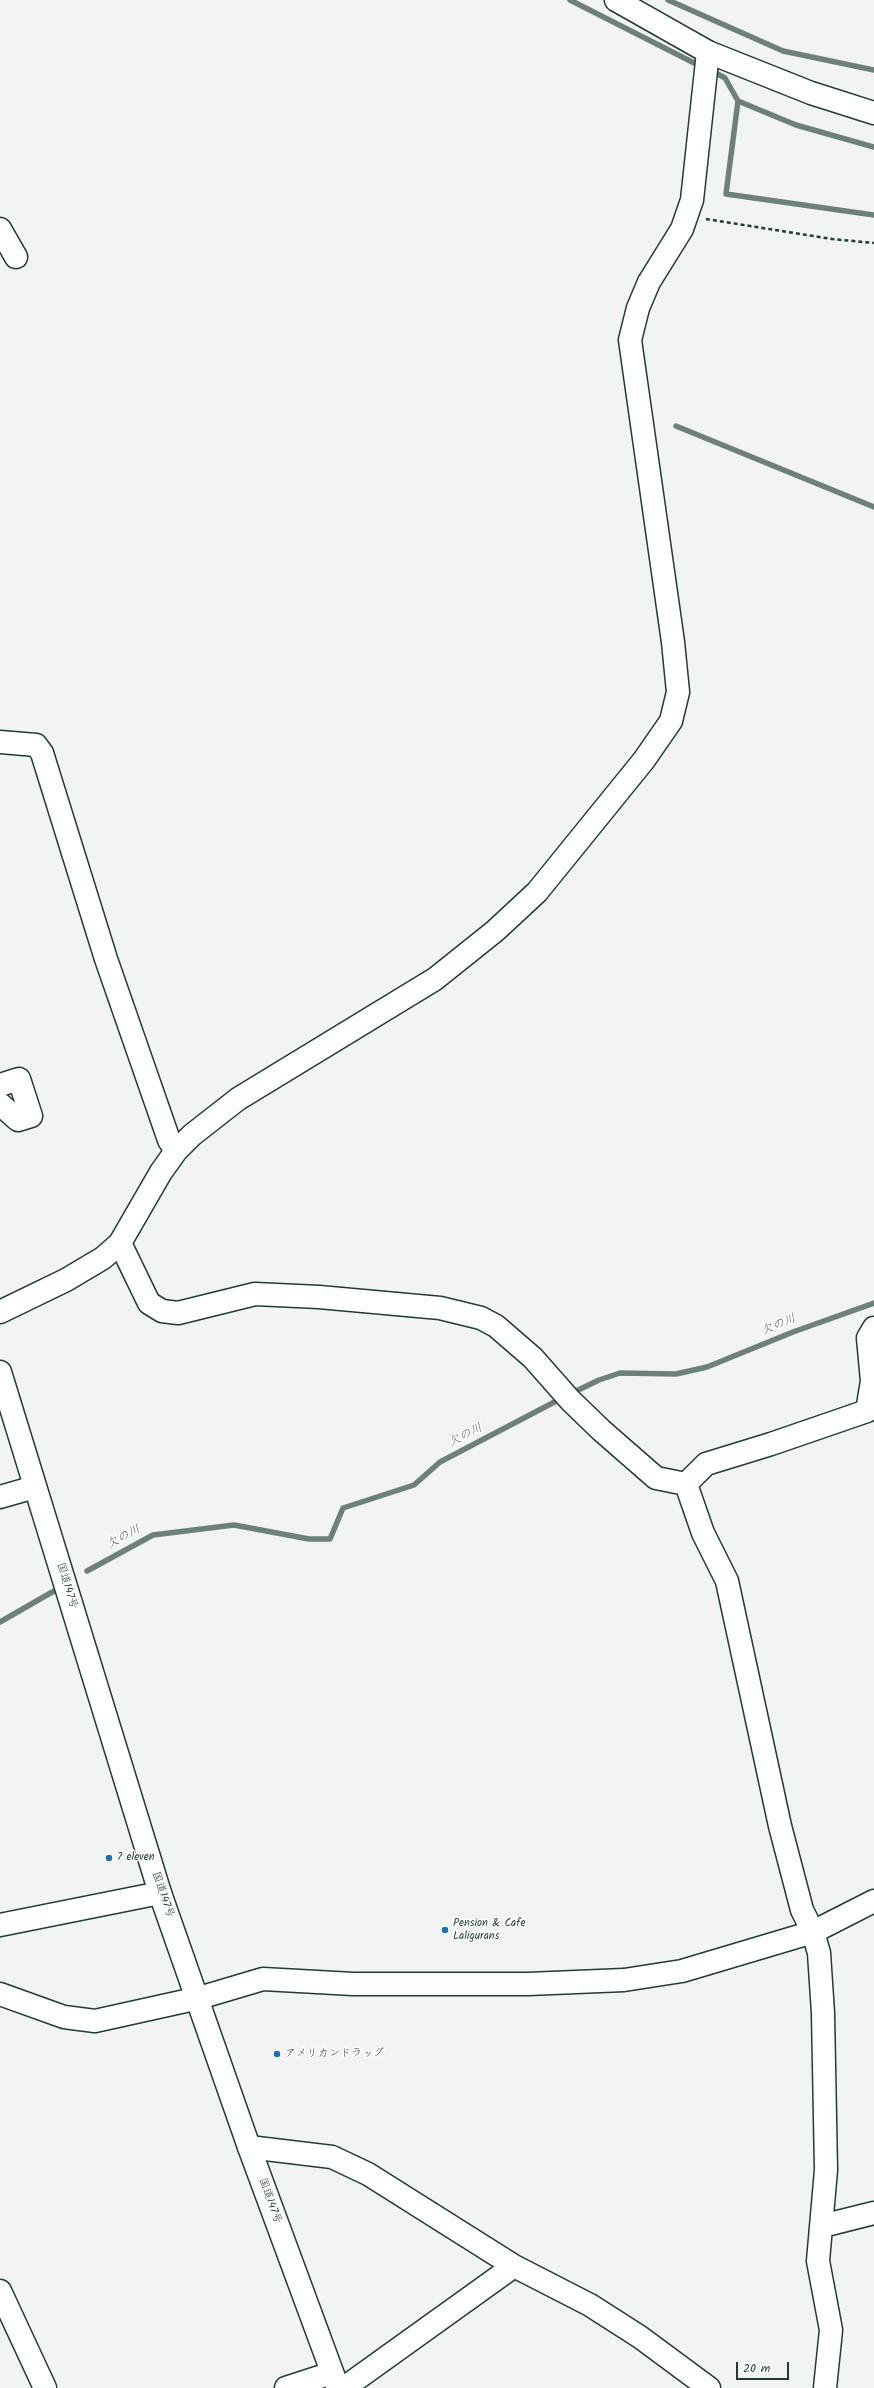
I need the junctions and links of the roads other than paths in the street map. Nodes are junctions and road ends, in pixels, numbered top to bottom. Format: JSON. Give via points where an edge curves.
{"nodes":[{"id":1,"x":616,"y":0,"type":"edge"},
{"id":2,"x":708,"y":52,"type":"junction"},
{"id":3,"x":874,"y":113,"type":"edge"},
{"id":4,"x":0,"y":229,"type":"edge"},
{"id":5,"x":16,"y":258,"type":"dead end"},
{"id":6,"x":0,"y":742,"type":"edge"},
{"id":7,"x":0,"y":1085,"type":"edge"},
{"id":8,"x":0,"y":1104,"type":"edge"},
{"id":9,"x":176,"y":1151,"type":"junction"},
{"id":10,"x":120,"y":1243,"type":"junction"},
{"id":11,"x":0,"y":1312,"type":"edge"},
{"id":12,"x":874,"y":1328,"type":"edge"},
{"id":13,"x":0,"y":1372,"type":"edge"},
{"id":14,"x":686,"y":1484,"type":"junction"},
{"id":15,"x":35,"y":1487,"type":"junction"},
{"id":16,"x":0,"y":1497,"type":"edge"},
{"id":17,"x":160,"y":1893,"type":"junction"},
{"id":18,"x":874,"y":1901,"type":"edge"},
{"id":19,"x":0,"y":1925,"type":"edge"},
{"id":20,"x":813,"y":1932,"type":"junction"},
{"id":21,"x":0,"y":1994,"type":"edge"},
{"id":22,"x":199,"y":1998,"type":"junction"},
{"id":23,"x":249,"y":2147,"type":"junction"},
{"id":24,"x":874,"y":2213,"type":"edge"},
{"id":25,"x":822,"y":2226,"type":"junction"},
{"id":26,"x":514,"y":2266,"type":"junction"},
{"id":27,"x":2,"y":2301,"type":"edge"},
{"id":28,"x":338,"y":2383,"type":"edge"},
{"id":29,"x":45,"y":2388,"type":"edge"},
{"id":30,"x":286,"y":2388,"type":"edge"},
{"id":31,"x":709,"y":2388,"type":"edge"},
{"id":32,"x":825,"y":2388,"type":"edge"}],
"edges":[{"from":1,"to":2,"type":"main road"},
{"from":2,"to":3,"type":"main road","via":[[811,93]]},
{"from":2,"to":9,"type":"main road","via":[[692,200],[682,229],[649,282],[638,308],[630,340],[678,692],[671,721],[644,760],[537,892],[495,931],[434,979],[238,1099]]},
{"from":4,"to":5,"type":"main road"},
{"from":6,"to":9,"type":"main road","via":[[36,745],[42,753],[106,959],[169,1140]]},
{"from":7,"to":8,"type":"main road","via":[[19,1079],[31,1116],[18,1120]]},
{"from":9,"to":10,"type":"main road"},
{"from":10,"to":11,"type":"main road","via":[[103,1258],[66,1280]]},
{"from":10,"to":14,"type":"main road","via":[[149,1303],[162,1311],[178,1314],[255,1294],[440,1308],[481,1318],[496,1326],[533,1358],[570,1400],[656,1478]]},
{"from":12,"to":14,"type":"main road","via":[[868,1338],[872,1381],[867,1411],[706,1464]]},
{"from":13,"to":15,"type":"main road","name":"国道147号"},
{"from":14,"to":20,"type":"main road","via":[[703,1534],[727,1581],[780,1826],[802,1910]]},
{"from":15,"to":16,"type":"main road"},
{"from":15,"to":17,"type":"main road","name":"国道147号"},
{"from":17,"to":19,"type":"main road"},
{"from":17,"to":22,"type":"main road","name":"国道147号"},
{"from":18,"to":20,"type":"main road"},
{"from":20,"to":22,"type":"main road","via":[[682,1971],[624,1980],[542,1984],[353,1984],[263,1979]]},
{"from":20,"to":25,"type":"main road","via":[[820,1953],[823,2013],[826,2170]]},
{"from":21,"to":22,"type":"main road","via":[[64,2017],[94,2021]]},
{"from":22,"to":23,"type":"main road","name":"国道147号"},
{"from":23,"to":26,"type":"main road","via":[[332,2157],[368,2174]]},
{"from":23,"to":28,"type":"main road","name":"国道147号"},
{"from":24,"to":25,"type":"main road"},
{"from":25,"to":32,"type":"main road","via":[[818,2261],[831,2330]]},
{"from":26,"to":28,"type":"main road"},
{"from":26,"to":31,"type":"main road","via":[[590,2305],[640,2337]]},
{"from":27,"to":29,"type":"main road"},
{"from":28,"to":30,"type":"main road"}]}
